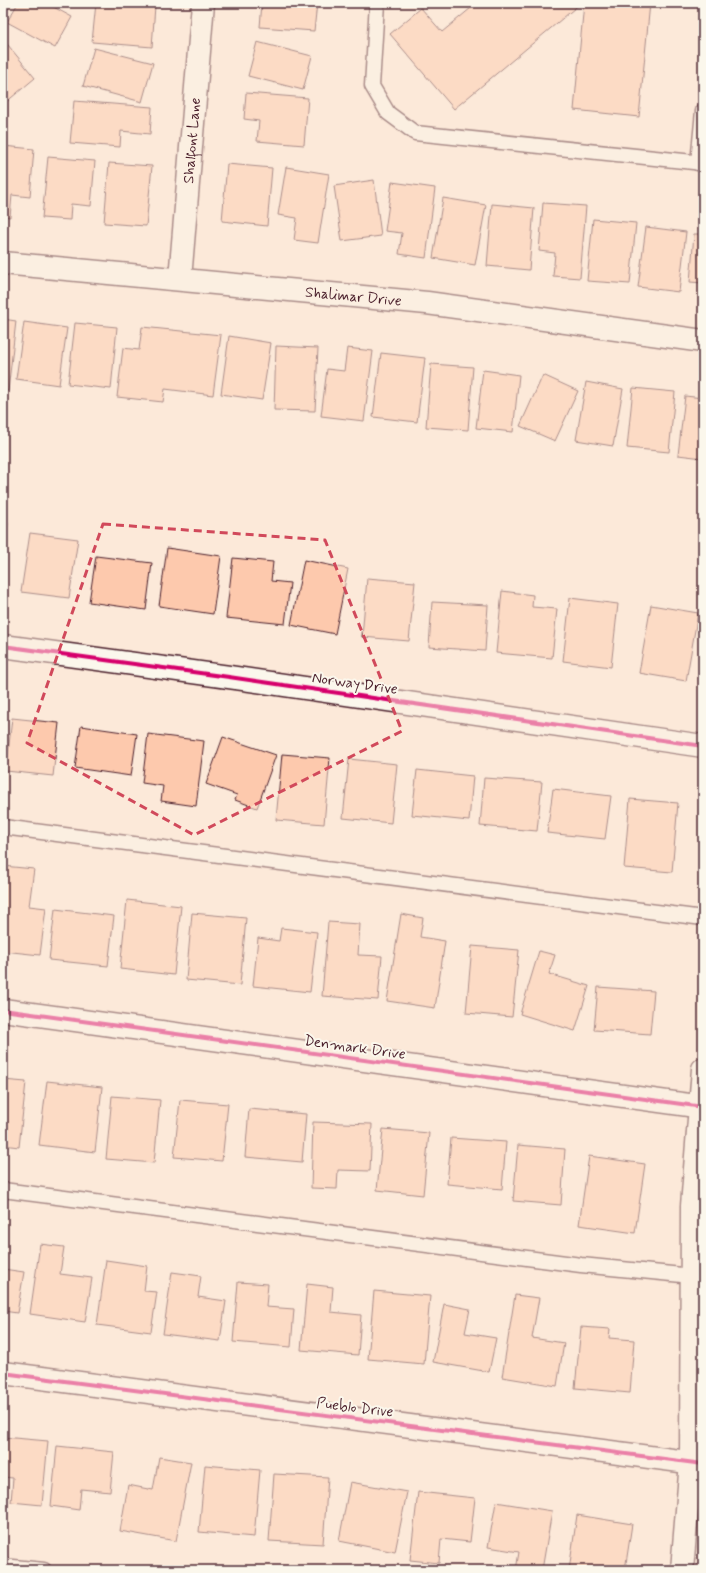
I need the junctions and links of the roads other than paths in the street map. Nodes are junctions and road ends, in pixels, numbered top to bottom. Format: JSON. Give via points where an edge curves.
{"nodes":[{"id":1,"x":203,"y":3,"type":"edge"},
{"id":2,"x":376,"y":3,"type":"edge"},
{"id":3,"x":703,"y":111,"type":"edge"},
{"id":4,"x":701,"y":163,"type":"edge"},
{"id":5,"x":3,"y":263,"type":"edge"},
{"id":6,"x":180,"y":279,"type":"junction"},
{"id":7,"x":703,"y":341,"type":"edge"},
{"id":8,"x":3,"y":646,"type":"edge"},
{"id":9,"x":703,"y":746,"type":"edge"},
{"id":10,"x":3,"y":826,"type":"edge"},
{"id":11,"x":703,"y":918,"type":"edge"},
{"id":12,"x":3,"y":1010,"type":"edge"},
{"id":13,"x":703,"y":1069,"type":"edge"},
{"id":14,"x":701,"y":1107,"type":"edge"},
{"id":15,"x":3,"y":1190,"type":"edge"},
{"id":16,"x":692,"y":1276,"type":"junction"},
{"id":17,"x":3,"y":1373,"type":"edge"},
{"id":18,"x":697,"y":1463,"type":"edge"},
{"id":19,"x":3,"y":1566,"type":"edge"},
{"id":20,"x":44,"y":1570,"type":"edge"},
{"id":21,"x":682,"y":1570,"type":"edge"}],
"edges":[{"from":1,"to":6,"type":"street","name":"Shalfont Lane"},
{"from":2,"to":4,"type":"lane","via":[[372,86],[388,113],[416,133]]},
{"from":3,"to":4,"type":"lane"},
{"from":5,"to":6,"type":"street","name":"Shalimar Drive"},
{"from":6,"to":7,"type":"street","name":"Shalimar Drive","via":[[427,303]]},
{"from":8,"to":9,"type":"street","name":"Norway Drive"},
{"from":10,"to":11,"type":"lane"},
{"from":12,"to":14,"type":"street","name":"Denmark Drive"},
{"from":13,"to":14,"type":"street"},
{"from":14,"to":16,"type":"street","via":[[692,1206]]},
{"from":15,"to":16,"type":"lane","via":[[582,1265]]},
{"from":16,"to":18,"type":"street"},
{"from":17,"to":18,"type":"street","name":"Pueblo Drive"},
{"from":18,"to":21,"type":"street"},
{"from":19,"to":20,"type":"lane"}]}
